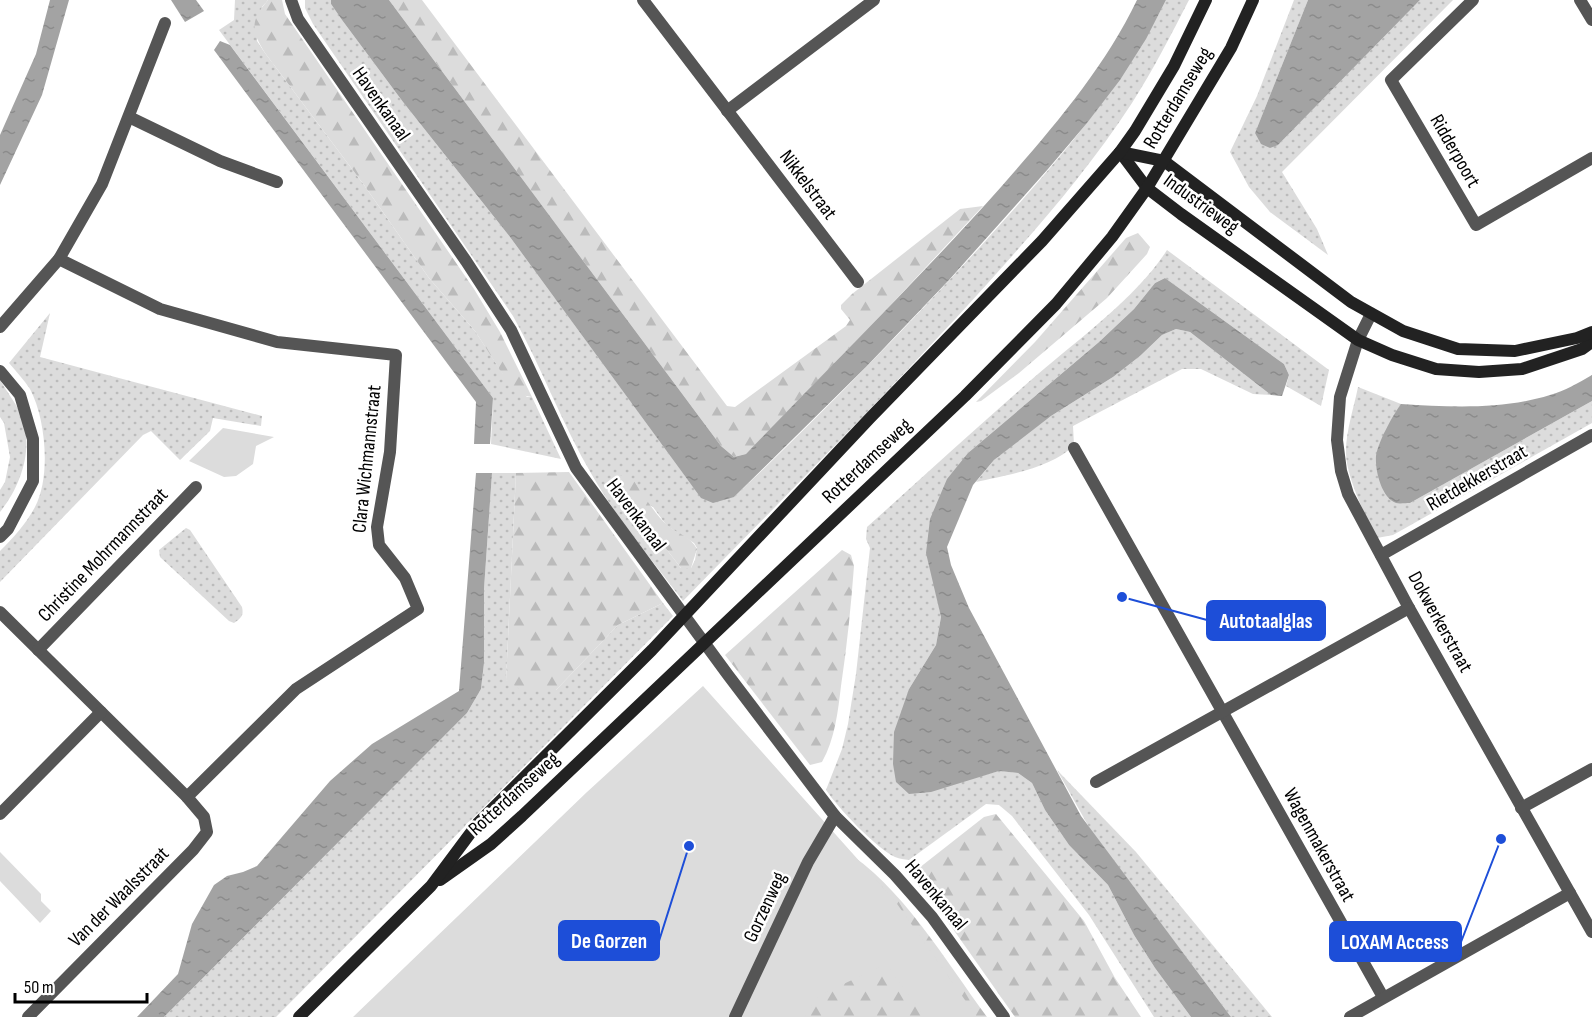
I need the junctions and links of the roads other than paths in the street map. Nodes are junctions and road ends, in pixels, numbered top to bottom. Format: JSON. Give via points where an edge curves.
{"nodes":[{"id":1,"x":291,"y":0,"type":"edge"},
{"id":2,"x":643,"y":0,"type":"edge"},
{"id":3,"x":874,"y":0,"type":"edge"},
{"id":4,"x":1206,"y":0,"type":"edge"},
{"id":5,"x":1253,"y":0,"type":"edge"},
{"id":6,"x":1473,"y":0,"type":"edge"},
{"id":7,"x":1580,"y":0,"type":"edge"},
{"id":8,"x":1592,"y":20,"type":"edge"},
{"id":9,"x":165,"y":23,"type":"dead end"},
{"id":10,"x":727,"y":111,"type":"junction"},
{"id":11,"x":129,"y":117,"type":"junction"},
{"id":12,"x":1120,"y":152,"type":"junction"},
{"id":13,"x":1592,"y":158,"type":"edge"},
{"id":14,"x":1164,"y":160,"type":"junction"},
{"id":15,"x":277,"y":182,"type":"dead end"},
{"id":16,"x":1147,"y":189,"type":"junction"},
{"id":17,"x":59,"y":259,"type":"junction"},
{"id":18,"x":858,"y":282,"type":"dead end"},
{"id":19,"x":1371,"y":314,"type":"junction"},
{"id":20,"x":0,"y":327,"type":"edge"},
{"id":21,"x":1592,"y":332,"type":"edge"},
{"id":22,"x":1358,"y":340,"type":"junction"},
{"id":23,"x":1592,"y":342,"type":"edge"},
{"id":24,"x":0,"y":371,"type":"edge"},
{"id":25,"x":1592,"y":435,"type":"edge"},
{"id":26,"x":1074,"y":448,"type":"dead end"},
{"id":27,"x":196,"y":487,"type":"dead end"},
{"id":28,"x":0,"y":537,"type":"edge"},
{"id":29,"x":1381,"y":555,"type":"junction"},
{"id":30,"x":1409,"y":608,"type":"junction"},
{"id":31,"x":0,"y":612,"type":"edge"},
{"id":32,"x":38,"y":650,"type":"junction"},
{"id":33,"x":1222,"y":711,"type":"junction"},
{"id":34,"x":101,"y":712,"type":"junction"},
{"id":35,"x":1592,"y":768,"type":"edge"},
{"id":36,"x":1096,"y":782,"type":"dead end"},
{"id":37,"x":187,"y":797,"type":"junction"},
{"id":38,"x":1521,"y":808,"type":"junction"},
{"id":39,"x":0,"y":814,"type":"edge"},
{"id":40,"x":835,"y":816,"type":"junction"},
{"id":41,"x":431,"y":886,"type":"junction"},
{"id":42,"x":1570,"y":893,"type":"junction"},
{"id":43,"x":1592,"y":932,"type":"edge"},
{"id":44,"x":1383,"y":997,"type":"junction"},
{"id":45,"x":28,"y":1017,"type":"edge"},
{"id":46,"x":299,"y":1017,"type":"edge"},
{"id":47,"x":735,"y":1017,"type":"edge"},
{"id":48,"x":1004,"y":1017,"type":"edge"},
{"id":49,"x":1350,"y":1017,"type":"edge"}],
"edges":[{"from":1,"to":40,"type":"street","name":"Havenkanaal","via":[[298,19],[511,330],[576,468]]},
{"from":2,"to":10,"type":"street","name":"Nikkelstraat"},
{"from":3,"to":10,"type":"street"},
{"from":4,"to":12,"type":"main road","name":"Rotterdamseweg","via":[[1155,100]]},
{"from":5,"to":14,"type":"main road","name":"Rotterdamseweg","via":[[1231,48]]},
{"from":6,"to":13,"type":"street","name":"Ridderpoort","via":[[1391,80],[1476,225]]},
{"from":7,"to":8,"type":"street"},
{"from":9,"to":11,"type":"street"},
{"from":10,"to":18,"type":"street","name":"Nikkelstraat"},
{"from":11,"to":15,"type":"street","via":[[220,161]]},
{"from":11,"to":17,"type":"street","via":[[102,184]]},
{"from":12,"to":14,"type":"main road","name":"Industrieweg"},
{"from":12,"to":16,"type":"main road","name":"Industrieweg"},
{"from":12,"to":41,"type":"main road","name":"Rotterdamseweg","via":[[1042,241],[652,650],[478,823]]},
{"from":14,"to":16,"type":"main road","name":"Rotterdamseweg"},
{"from":14,"to":19,"type":"main road","name":"Industrieweg"},
{"from":16,"to":22,"type":"main road","name":"Industrieweg"},
{"from":16,"to":41,"type":"main road","name":"Rotterdamseweg","via":[[1056,304],[965,396],[522,816],[491,844]]},
{"from":17,"to":20,"type":"street"},
{"from":17,"to":37,"type":"street","name":"Clara Wichmannstraat","via":[[160,309],[277,342],[396,355],[390,452],[378,545],[405,578],[418,609],[296,689]]},
{"from":19,"to":21,"type":"main road","name":"Industrieweg","via":[[1403,331],[1458,349],[1515,351]]},
{"from":19,"to":22,"type":"street","name":"Dokwerkerstraat"},
{"from":22,"to":23,"type":"main road","name":"Industrieweg","via":[[1436,369],[1479,372],[1522,369]]},
{"from":22,"to":29,"type":"street","name":"Dokwerkerstraat","via":[[1340,397],[1337,440],[1348,494]]},
{"from":24,"to":28,"type":"street","via":[[20,395],[33,439],[33,481]]},
{"from":25,"to":29,"type":"street","name":"Rietdekkerstraat"},
{"from":26,"to":33,"type":"street","name":"Wagenmakerstraat"},
{"from":27,"to":32,"type":"street","name":"Christine Mohrmannstraat"},
{"from":29,"to":30,"type":"street","name":"Dokwerkerstraat"},
{"from":30,"to":33,"type":"street"},
{"from":30,"to":38,"type":"street","name":"Dokwerkerstraat"},
{"from":31,"to":32,"type":"street","name":"Christine Mohrmannstraat"},
{"from":32,"to":34,"type":"street","name":"Christine Mohrmannstraat"},
{"from":33,"to":36,"type":"street"},
{"from":33,"to":44,"type":"street","name":"Wagenmakerstraat"},
{"from":34,"to":37,"type":"street","name":"Christine Mohrmannstraat"},
{"from":34,"to":39,"type":"street"},
{"from":35,"to":38,"type":"street"},
{"from":37,"to":45,"type":"street","name":"Van der Waalsstraat","via":[[204,817],[207,832]]},
{"from":38,"to":42,"type":"street","name":"Dokwerkerstraat"},
{"from":40,"to":47,"type":"street","name":"Gorzenweg","via":[[808,862]]},
{"from":40,"to":48,"type":"street","name":"Havenkanaal","via":[[932,917]]},
{"from":41,"to":46,"type":"main road","name":"Rotterdamseweg"},
{"from":42,"to":43,"type":"street","name":"Dokwerkerstraat"},
{"from":42,"to":44,"type":"street"},
{"from":44,"to":49,"type":"street"}]}
